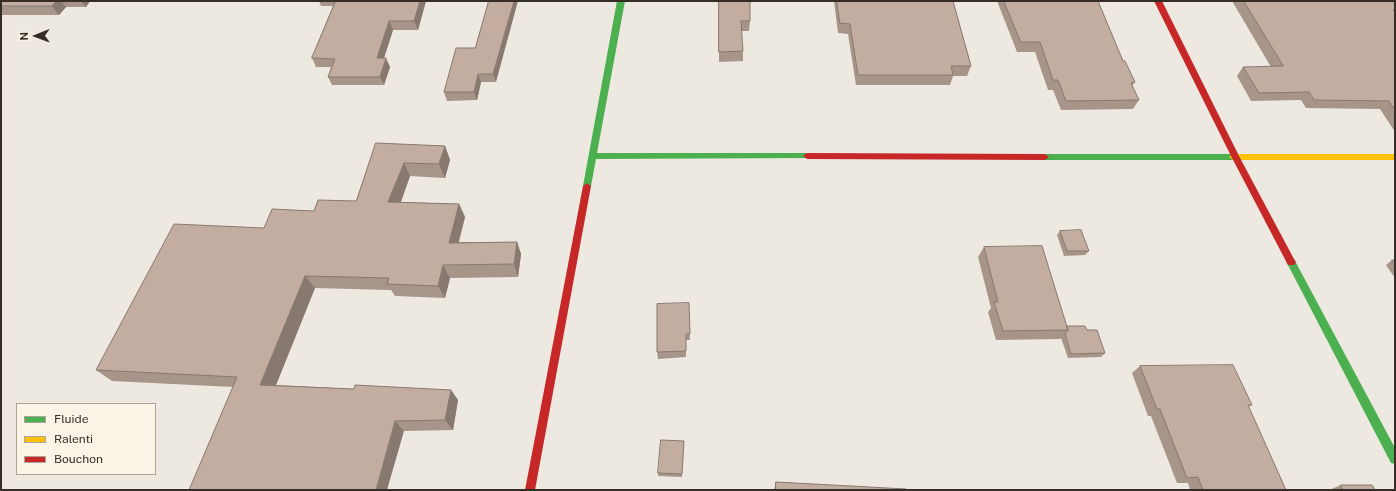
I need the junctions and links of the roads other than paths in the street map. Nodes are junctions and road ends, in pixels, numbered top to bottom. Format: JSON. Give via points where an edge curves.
{"nodes":[{"id":1,"x":622,"y":1,"type":"edge"},
{"id":2,"x":1158,"y":1,"type":"edge"},
{"id":3,"x":593,"y":156,"type":"junction"},
{"id":4,"x":1235,"y":156,"type":"junction"},
{"id":5,"x":1395,"y":157,"type":"edge"},
{"id":6,"x":1395,"y":459,"type":"edge"},
{"id":7,"x":530,"y":490,"type":"edge"}],
"edges":[{"from":1,"to":3,"type":"street"},
{"from":2,"to":4,"type":"street"},
{"from":3,"to":4,"type":"street"},
{"from":3,"to":7,"type":"street"},
{"from":4,"to":5,"type":"street"},
{"from":4,"to":6,"type":"street"}]}
